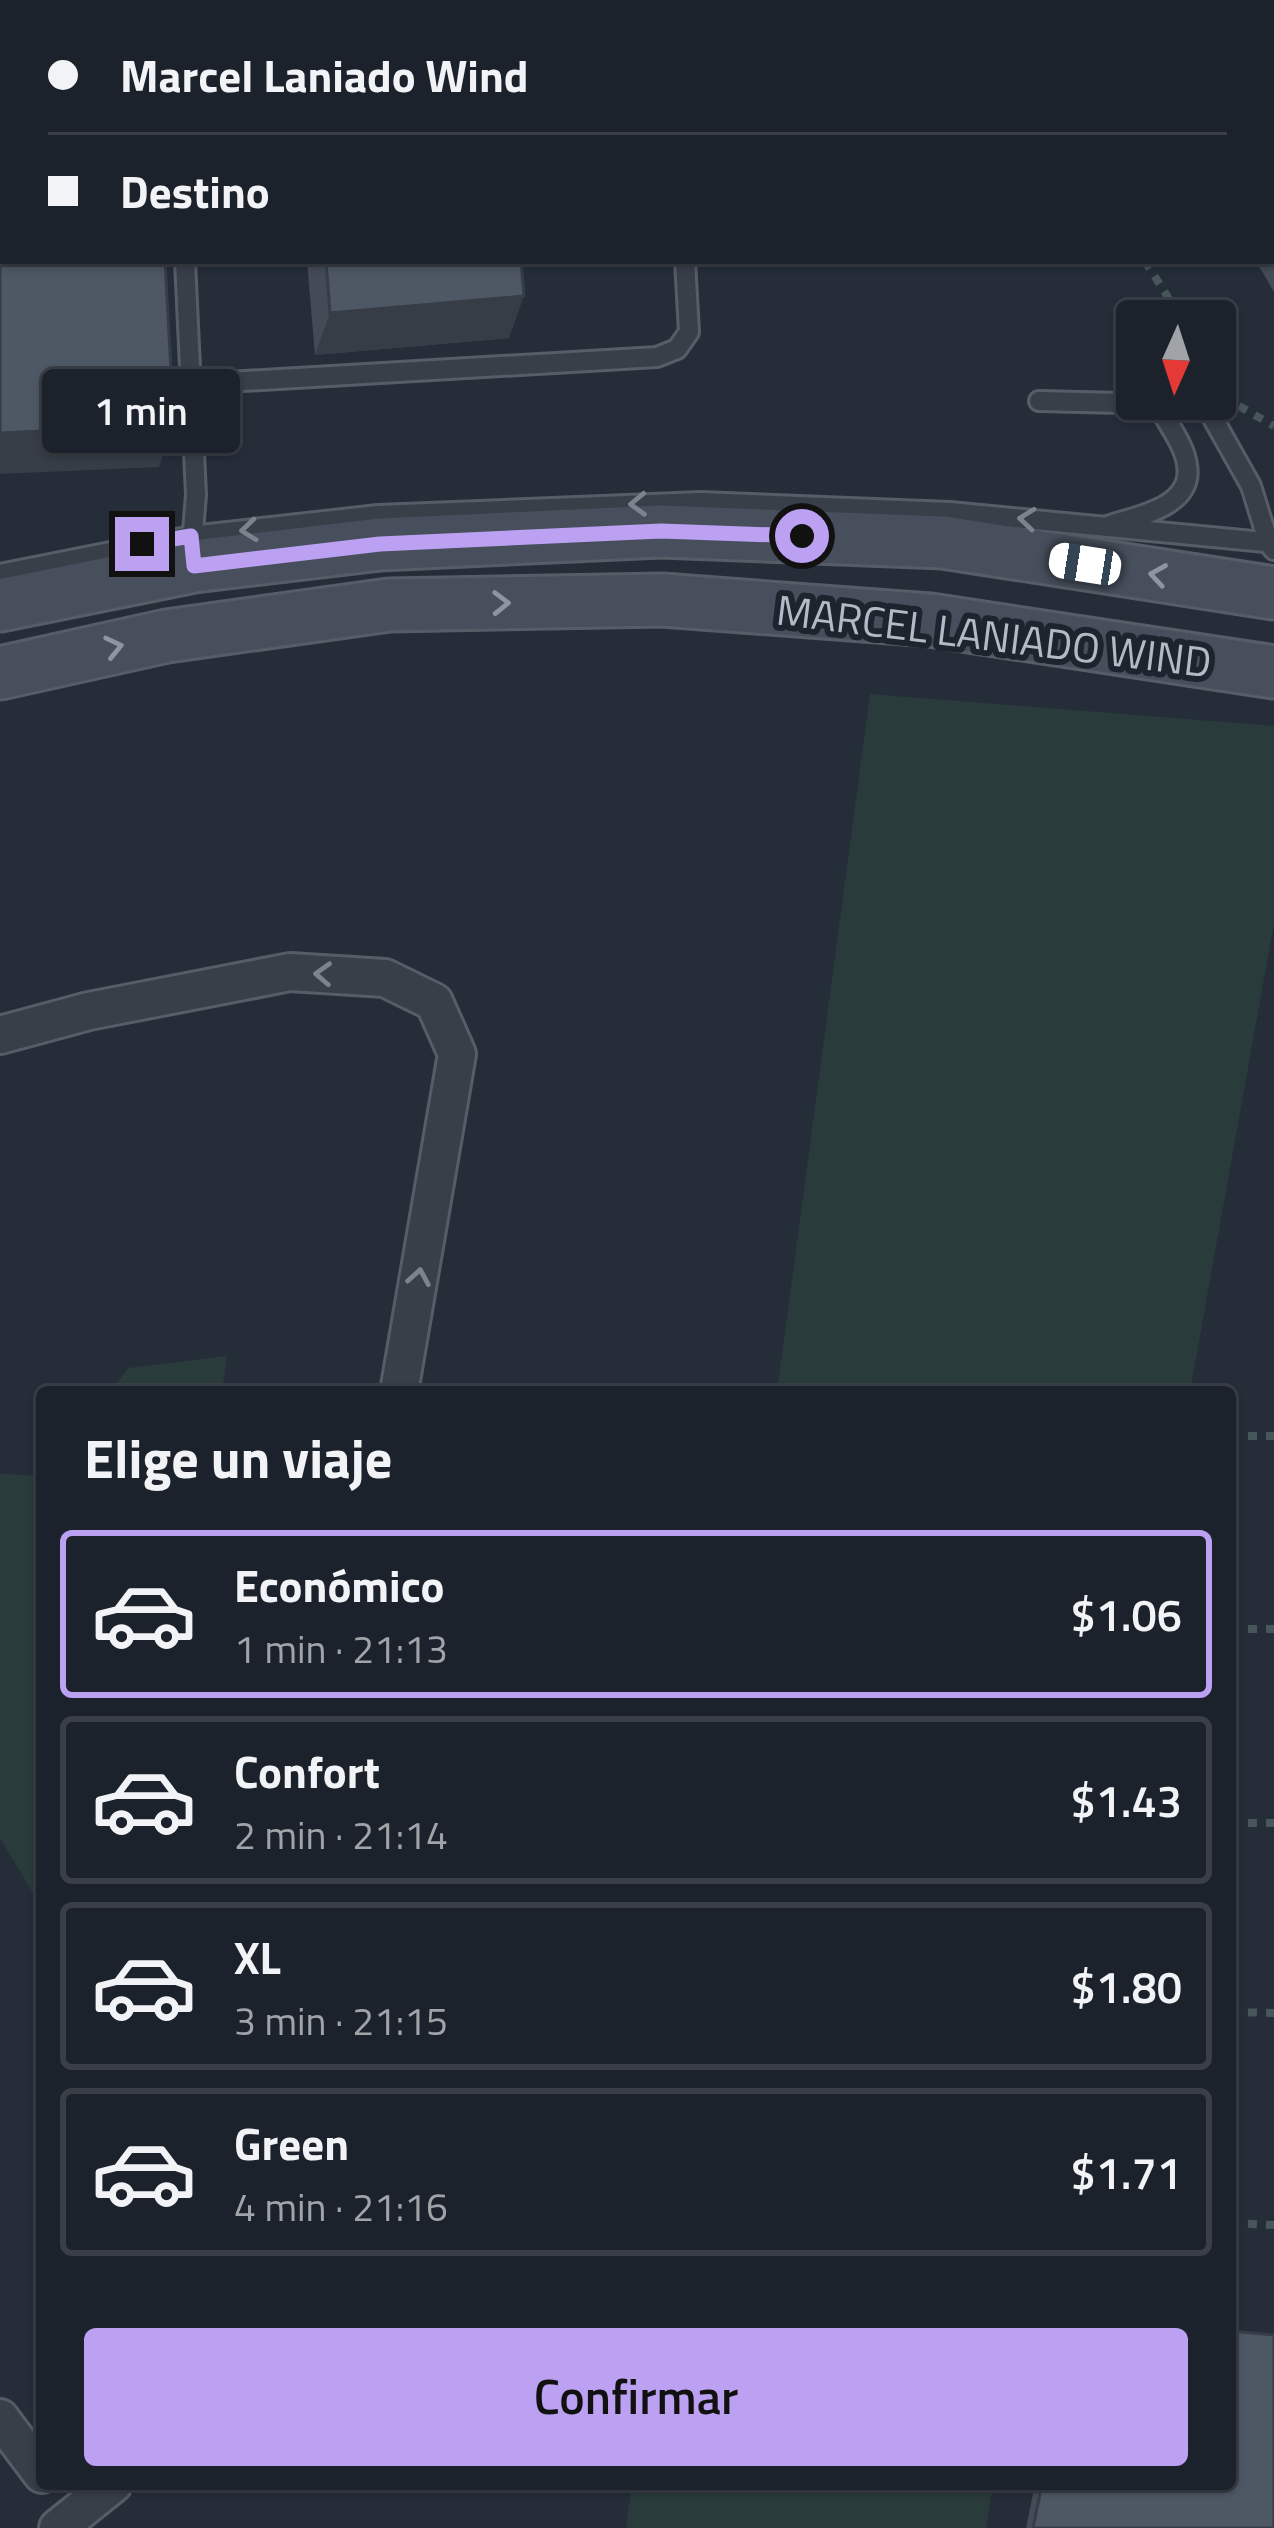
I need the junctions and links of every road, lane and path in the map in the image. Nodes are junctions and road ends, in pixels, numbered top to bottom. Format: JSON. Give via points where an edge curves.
{"nodes":[{"id":1,"x":185,"y":264,"type":"edge"},
{"id":2,"x":685,"y":264,"type":"edge"},
{"id":3,"x":1147,"y":264,"type":"edge"},
{"id":4,"x":1170,"y":300,"type":"edge"},
{"id":5,"x":193,"y":384,"type":"junction"},
{"id":6,"x":1039,"y":401,"type":"dead end"},
{"id":7,"x":1116,"y":401,"type":"edge"},
{"id":8,"x":1166,"y":420,"type":"edge"},
{"id":9,"x":1214,"y":420,"type":"edge"},
{"id":10,"x":1103,"y":527,"type":"junction"},
{"id":11,"x":192,"y":551,"type":"junction"},
{"id":12,"x":1273,"y":557,"type":"edge"},
{"id":13,"x":0,"y":574,"type":"edge"},
{"id":14,"x":0,"y":604,"type":"edge"},
{"id":15,"x":1274,"y":672,"type":"edge"},
{"id":16,"x":0,"y":673,"type":"edge"},
{"id":17,"x":0,"y":1035,"type":"edge"},
{"id":18,"x":401,"y":1386,"type":"edge"},
{"id":19,"x":1236,"y":1436,"type":"edge"},
{"id":20,"x":1274,"y":1436,"type":"edge"},
{"id":21,"x":1236,"y":1629,"type":"edge"},
{"id":22,"x":1274,"y":1629,"type":"edge"},
{"id":23,"x":1236,"y":1823,"type":"edge"},
{"id":24,"x":1274,"y":1823,"type":"edge"},
{"id":25,"x":1236,"y":2012,"type":"edge"},
{"id":26,"x":1274,"y":2013,"type":"edge"},
{"id":27,"x":1236,"y":2223,"type":"edge"},
{"id":28,"x":1274,"y":2225,"type":"edge"},
{"id":29,"x":0,"y":2417,"type":"edge"},
{"id":30,"x":36,"y":2466,"type":"edge"},
{"id":31,"x":53,"y":2490,"type":"edge"},
{"id":32,"x":106,"y":2490,"type":"edge"},
{"id":33,"x":66,"y":2522,"type":"edge"}],
"edges":[{"from":1,"to":5,"type":"lane"},
{"from":2,"to":5,"type":"lane","via":[[689,332],[677,349],[657,357]]},
{"from":3,"to":4,"type":"path"},
{"from":5,"to":11,"type":"lane"},
{"from":6,"to":7,"type":"lane"},
{"from":8,"to":10,"type":"lane","via":[[1187,461],[1182,493]]},
{"from":9,"to":12,"type":"lane","via":[[1250,486]]},
{"from":10,"to":11,"type":"lane","one_way":true,"via":[[701,502],[378,515]]},
{"from":10,"to":12,"type":"lane"},
{"from":12,"to":11,"type":"main road","name":"MARCEL LANIADO WIND","one_way":true,"via":[[661,531]]},
{"from":11,"to":13,"type":"lane"},
{"from":11,"to":14,"type":"main road","name":"MARCEL LANIADO WIND"},
{"from":16,"to":15,"type":"main road","name":"MARCEL LANIADO WIND","one_way":true,"via":[[167,635],[388,605],[662,600],[931,620]]},
{"from":18,"to":17,"type":"street","one_way":true,"via":[[457,1054],[434,1002],[385,978],[290,972]]},
{"from":19,"to":20,"type":"path"},
{"from":21,"to":22,"type":"path"},
{"from":23,"to":24,"type":"path"},
{"from":25,"to":26,"type":"path"},
{"from":27,"to":28,"type":"path"},
{"from":29,"to":30,"type":"street"},
{"from":31,"to":33,"type":"street"},
{"from":32,"to":33,"type":"street"}]}
